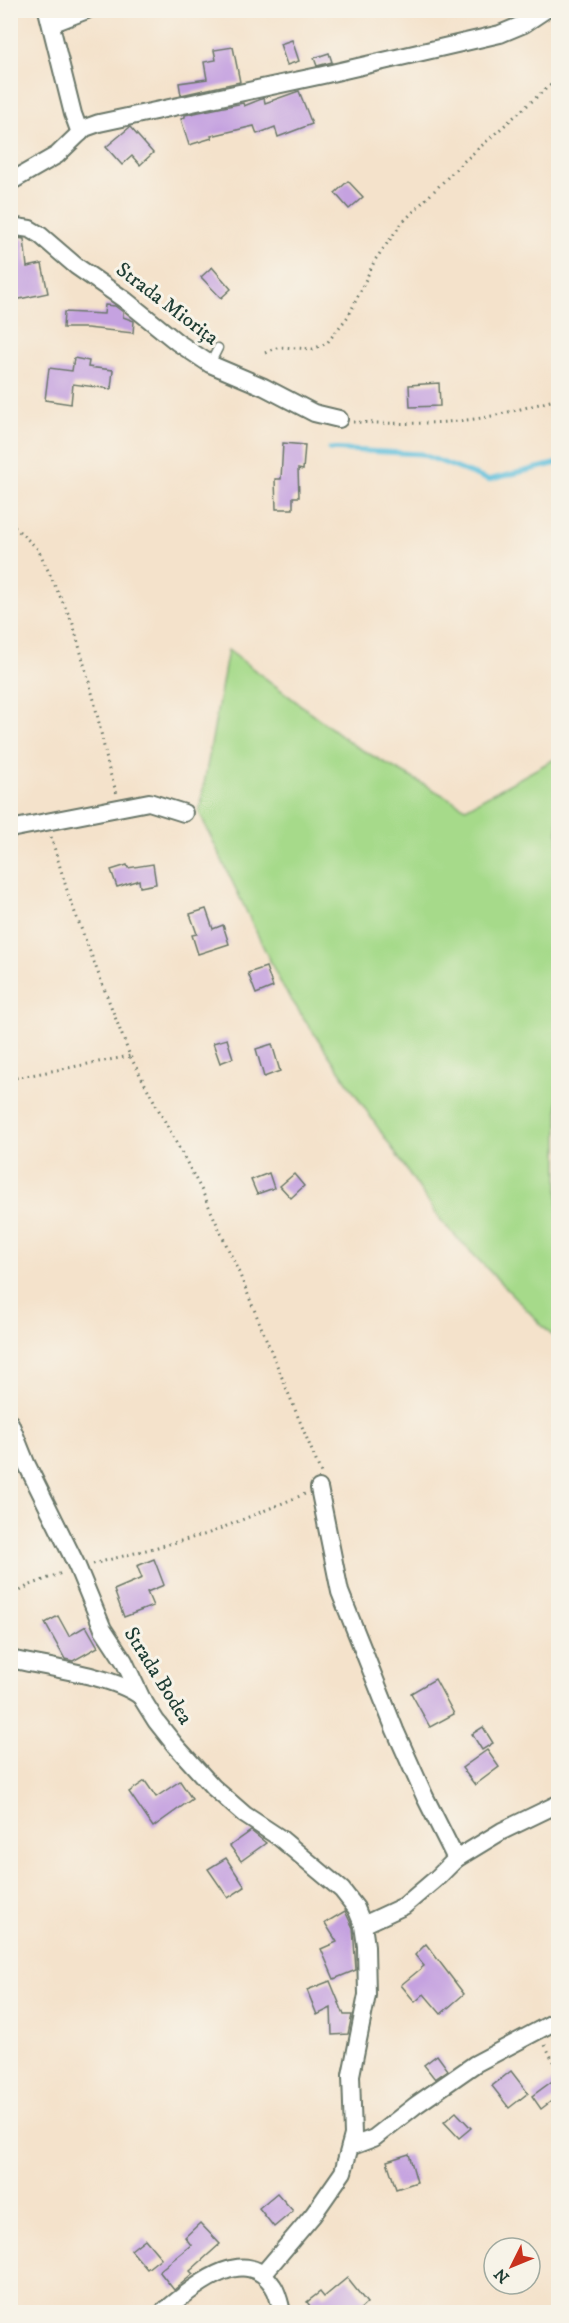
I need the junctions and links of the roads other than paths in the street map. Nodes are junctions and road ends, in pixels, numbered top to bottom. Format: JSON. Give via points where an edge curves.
{"nodes":[{"id":1,"x":87,"y":10,"type":"edge"},
{"id":2,"x":544,"y":10,"type":"edge"},
{"id":3,"x":49,"y":17,"type":"edge"},
{"id":4,"x":80,"y":133,"type":"junction"},
{"id":5,"x":10,"y":182,"type":"edge"},
{"id":6,"x":10,"y":226,"type":"edge"},
{"id":7,"x":218,"y":348,"type":"dead end"},
{"id":8,"x":210,"y":364,"type":"junction"},
{"id":9,"x":339,"y":419,"type":"road end"},
{"id":10,"x":184,"y":813,"type":"dead end"},
{"id":11,"x":10,"y":829,"type":"edge"},
{"id":12,"x":10,"y":1423,"type":"edge"},
{"id":13,"x":319,"y":1488,"type":"road end"},
{"id":14,"x":10,"y":1659,"type":"edge"},
{"id":15,"x":141,"y":1696,"type":"junction"},
{"id":16,"x":558,"y":1804,"type":"edge"},
{"id":17,"x":456,"y":1859,"type":"junction"},
{"id":18,"x":363,"y":1925,"type":"junction"},
{"id":19,"x":558,"y":2020,"type":"edge"},
{"id":20,"x":350,"y":2146,"type":"junction"},
{"id":21,"x":263,"y":2274,"type":"junction"},
{"id":22,"x":164,"y":2313,"type":"edge"},
{"id":23,"x":282,"y":2313,"type":"edge"}],
"edges":[{"from":1,"to":3,"type":"street"},
{"from":2,"to":4,"type":"street","via":[[500,34],[99,123]]},
{"from":3,"to":4,"type":"street"},
{"from":4,"to":5,"type":"street","via":[[57,155]]},
{"from":6,"to":8,"type":"street","name":"Strada Miorița","via":[[40,235],[75,266]]},
{"from":7,"to":8,"type":"lane"},
{"from":8,"to":9,"type":"street","name":"Strada Miorița","via":[[314,413]]},
{"from":10,"to":11,"type":"street","via":[[148,802]]},
{"from":12,"to":15,"type":"street","name":"Strada Bodea","via":[[103,1629]]},
{"from":13,"to":17,"type":"street","via":[[340,1592],[395,1730]]},
{"from":14,"to":15,"type":"street","via":[[99,1678],[130,1688]]},
{"from":15,"to":18,"type":"street","name":"Strada Bodea","via":[[213,1787],[342,1890]]},
{"from":16,"to":17,"type":"street"},
{"from":17,"to":18,"type":"street","via":[[404,1906]]},
{"from":18,"to":20,"type":"street","via":[[367,1995],[351,2075]]},
{"from":19,"to":20,"type":"street","via":[[475,2064],[374,2138]]},
{"from":20,"to":21,"type":"street","via":[[343,2172],[327,2196]]},
{"from":21,"to":22,"type":"street","via":[[238,2267],[218,2273]]},
{"from":21,"to":23,"type":"street","via":[[274,2287]]}]}
